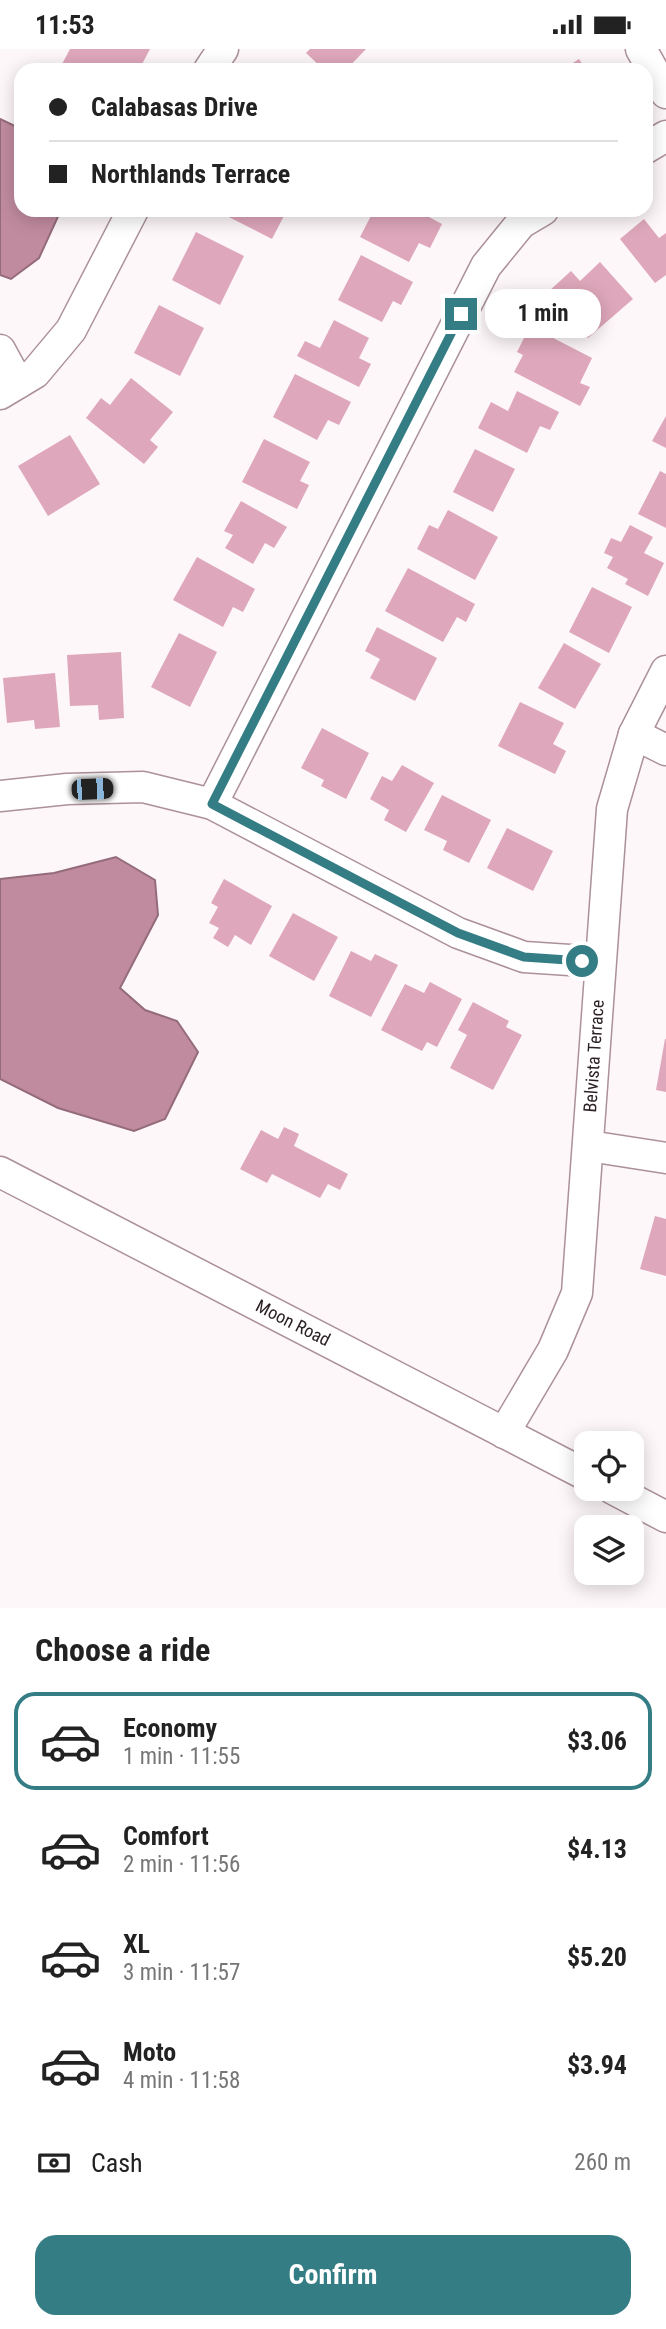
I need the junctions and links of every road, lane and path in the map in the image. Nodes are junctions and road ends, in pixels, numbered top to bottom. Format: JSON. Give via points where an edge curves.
{"nodes":[{"id":1,"x":653,"y":70,"type":"edge"},
{"id":2,"x":666,"y":93,"type":"edge"},
{"id":3,"x":129,"y":217,"type":"edge"},
{"id":4,"x":531,"y":217,"type":"edge"},
{"id":5,"x":0,"y":350,"type":"edge"},
{"id":6,"x":9,"y":389,"type":"edge"},
{"id":7,"x":666,"y":671,"type":"edge"},
{"id":8,"x":634,"y":734,"type":"junction"},
{"id":9,"x":666,"y":750,"type":"edge"},
{"id":10,"x":0,"y":796,"type":"edge"},
{"id":11,"x":212,"y":804,"type":"junction"},
{"id":12,"x":600,"y":963,"type":"junction"},
{"id":13,"x":589,"y":1146,"type":"junction"},
{"id":14,"x":666,"y":1158,"type":"edge"},
{"id":15,"x":0,"y":1172,"type":"edge"},
{"id":16,"x":504,"y":1433,"type":"junction"},
{"id":17,"x":574,"y":1469,"type":"edge"},
{"id":18,"x":636,"y":1501,"type":"edge"},
{"id":19,"x":666,"y":1517,"type":"edge"}],
"edges":[{"from":1,"to":2,"type":"street"},
{"from":3,"to":6,"type":"street","via":[[71,330],[35,373]]},
{"from":4,"to":11,"type":"street","via":[[486,265]]},
{"from":5,"to":6,"type":"street"},
{"from":7,"to":8,"type":"street","name":"Belvista Terrace"},
{"from":8,"to":9,"type":"street"},
{"from":8,"to":12,"type":"street","name":"Belvista Terrace","via":[[612,809]]},
{"from":10,"to":11,"type":"street","via":[[143,787]]},
{"from":11,"to":12,"type":"street","via":[[458,933],[524,957]]},
{"from":12,"to":13,"type":"street","name":"Belvista Terrace"},
{"from":13,"to":14,"type":"street"},
{"from":13,"to":16,"type":"street","name":"Belvista Terrace","via":[[578,1293],[553,1350]]},
{"from":15,"to":16,"type":"street","name":"Moon Road"},
{"from":16,"to":17,"type":"street","name":"Moon Road"},
{"from":18,"to":19,"type":"street"}]}
